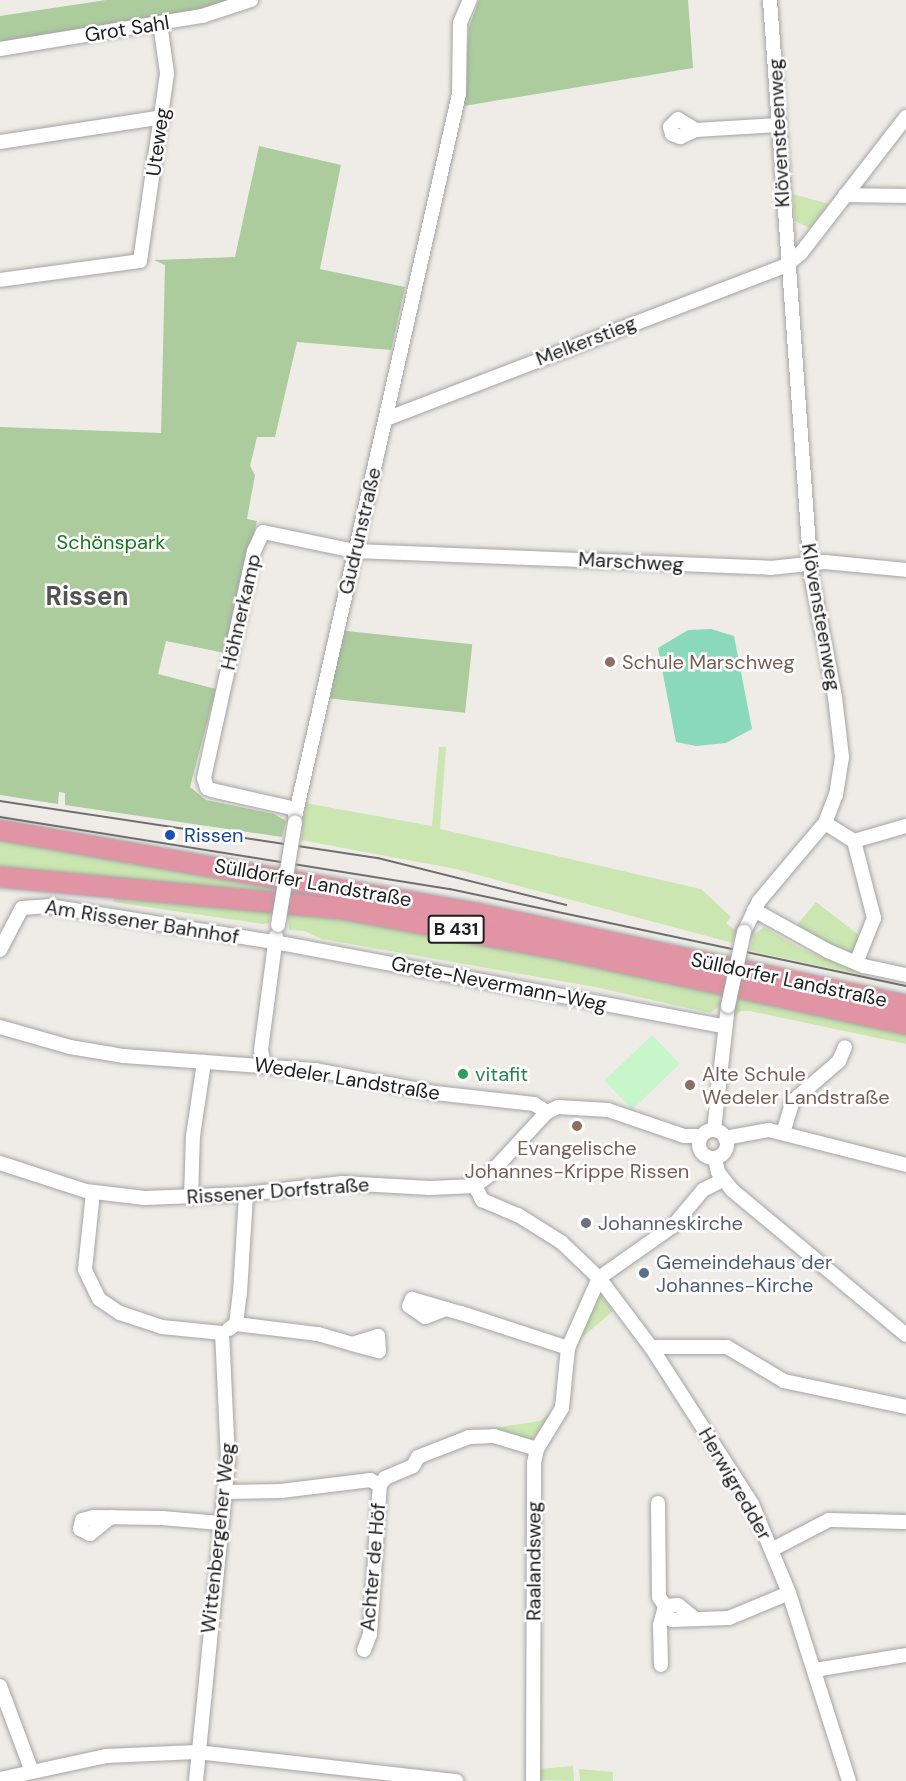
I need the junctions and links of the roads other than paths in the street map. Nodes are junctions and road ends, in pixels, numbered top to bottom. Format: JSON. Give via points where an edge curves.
{"nodes":[{"id":1,"x":251,"y":0,"type":"edge"},
{"id":2,"x":470,"y":0,"type":"edge"},
{"id":3,"x":770,"y":0,"type":"edge"},
{"id":4,"x":160,"y":23,"type":"junction"},
{"id":5,"x":0,"y":49,"type":"edge"},
{"id":6,"x":163,"y":117,"type":"junction"},
{"id":7,"x":906,"y":117,"type":"edge"},
{"id":8,"x":778,"y":125,"type":"junction"},
{"id":9,"x":696,"y":130,"type":"dead end"},
{"id":10,"x":0,"y":142,"type":"edge"},
{"id":11,"x":845,"y":195,"type":"junction"},
{"id":12,"x":906,"y":196,"type":"edge"},
{"id":13,"x":784,"y":234,"type":"junction"},
{"id":14,"x":809,"y":241,"type":"junction"},
{"id":15,"x":787,"y":265,"type":"junction"},
{"id":16,"x":0,"y":280,"type":"edge"},
{"id":17,"x":386,"y":419,"type":"junction"},
{"id":18,"x":356,"y":551,"type":"junction"},
{"id":19,"x":810,"y":564,"type":"junction"},
{"id":20,"x":906,"y":570,"type":"edge"},
{"id":21,"x":295,"y":815,"type":"junction"},
{"id":22,"x":825,"y":822,"type":"junction"},
{"id":23,"x":906,"y":826,"type":"edge"},
{"id":24,"x":0,"y":830,"type":"edge"},
{"id":25,"x":854,"y":841,"type":"junction"},
{"id":26,"x":0,"y":877,"type":"edge"},
{"id":27,"x":754,"y":910,"type":"junction"},
{"id":28,"x":274,"y":942,"type":"junction"},
{"id":29,"x":0,"y":950,"type":"edge"},
{"id":30,"x":856,"y":963,"type":"junction"},
{"id":31,"x":906,"y":975,"type":"edge"},
{"id":32,"x":906,"y":1005,"type":"edge"},
{"id":33,"x":906,"y":1024,"type":"edge"},
{"id":34,"x":724,"y":1026,"type":"junction"},
{"id":35,"x":0,"y":1027,"type":"edge"},
{"id":36,"x":845,"y":1047,"type":"dead end"},
{"id":37,"x":204,"y":1062,"type":"junction"},
{"id":38,"x":264,"y":1064,"type":"junction"},
{"id":39,"x":547,"y":1112,"type":"junction"},
{"id":40,"x":783,"y":1133,"type":"junction"},
{"id":41,"x":719,"y":1134,"type":"junction"},
{"id":42,"x":699,"y":1142,"type":"junction"},
{"id":43,"x":715,"y":1159,"type":"junction"},
{"id":44,"x":0,"y":1163,"type":"edge"},
{"id":45,"x":906,"y":1165,"type":"edge"},
{"id":46,"x":723,"y":1180,"type":"junction"},
{"id":47,"x":475,"y":1186,"type":"junction"},
{"id":48,"x":93,"y":1192,"type":"junction"},
{"id":49,"x":246,"y":1194,"type":"junction"},
{"id":50,"x":191,"y":1198,"type":"junction"},
{"id":51,"x":599,"y":1278,"type":"junction"},
{"id":52,"x":446,"y":1309,"type":"dead end"},
{"id":53,"x":236,"y":1324,"type":"junction"},
{"id":54,"x":222,"y":1333,"type":"junction"},
{"id":55,"x":906,"y":1335,"type":"edge"},
{"id":56,"x":352,"y":1344,"type":"dead end"},
{"id":57,"x":651,"y":1347,"type":"junction"},
{"id":58,"x":568,"y":1348,"type":"junction"},
{"id":59,"x":906,"y":1407,"type":"edge"},
{"id":60,"x":537,"y":1449,"type":"junction"},
{"id":61,"x":380,"y":1485,"type":"junction"},
{"id":62,"x":226,"y":1492,"type":"junction"},
{"id":63,"x":658,"y":1503,"type":"dead end"},
{"id":64,"x":111,"y":1517,"type":"dead end"},
{"id":65,"x":906,"y":1522,"type":"edge"},
{"id":66,"x":220,"y":1523,"type":"junction"},
{"id":67,"x":773,"y":1549,"type":"junction"},
{"id":68,"x":789,"y":1593,"type":"junction"},
{"id":69,"x":664,"y":1610,"type":"junction"},
{"id":70,"x":364,"y":1650,"type":"dead end"},
{"id":71,"x":906,"y":1655,"type":"edge"},
{"id":72,"x":661,"y":1665,"type":"dead end"},
{"id":73,"x":815,"y":1670,"type":"junction"},
{"id":74,"x":0,"y":1686,"type":"edge"},
{"id":75,"x":197,"y":1752,"type":"junction"},
{"id":76,"x":31,"y":1769,"type":"junction"},
{"id":77,"x":0,"y":1779,"type":"edge"},
{"id":78,"x":449,"y":1780,"type":"edge"},
{"id":79,"x":196,"y":1781,"type":"edge"},
{"id":80,"x":533,"y":1781,"type":"edge"},
{"id":81,"x":849,"y":1781,"type":"edge"}],
"edges":[{"from":1,"to":4,"type":"street","name":"Grot Sahl","via":[[202,16]]},
{"from":2,"to":17,"type":"street","name":"Gudrunstraße","via":[[460,23],[459,94]]},
{"from":3,"to":8,"type":"street","name":"Klövensteenweg"},
{"from":4,"to":5,"type":"street","name":"Grot Sahl"},
{"from":4,"to":6,"type":"street","name":"Uteweg","via":[[167,72]]},
{"from":6,"to":10,"type":"street"},
{"from":6,"to":16,"type":"street","name":"Uteweg","via":[[140,261]]},
{"from":7,"to":11,"type":"street"},
{"from":8,"to":9,"type":"street"},
{"from":8,"to":13,"type":"street","name":"Klövensteenweg"},
{"from":11,"to":12,"type":"street"},
{"from":11,"to":14,"type":"street"},
{"from":13,"to":14,"type":"street"},
{"from":13,"to":15,"type":"street","name":"Klövensteenweg"},
{"from":14,"to":15,"type":"street"},
{"from":15,"to":17,"type":"street","name":"Melkerstieg"},
{"from":15,"to":19,"type":"street","name":"Klövensteenweg"},
{"from":17,"to":18,"type":"street","name":"Gudrunstraße"},
{"from":18,"to":19,"type":"street","name":"Marschweg","via":[[771,568]]},
{"from":18,"to":21,"type":"street","name":"Gudrunstraße"},
{"from":18,"to":21,"type":"street","name":"Höhnerkamp","via":[[269,531],[258,536],[204,773],[206,786],[217,792]]},
{"from":19,"to":20,"type":"street","name":"Marschweg"},
{"from":19,"to":22,"type":"street","name":"Klövensteenweg","via":[[836,697],[842,757],[836,795]]},
{"from":21,"to":28,"type":"street","name":"Gudrunstraße","bridge":true},
{"from":22,"to":25,"type":"street"},
{"from":22,"to":27,"type":"street","name":"Klövensteenweg"},
{"from":23,"to":25,"type":"street"},
{"from":24,"to":32,"type":"highway","name":"Sülldorfer Landstraße","number":"B 431","via":[[480,914]]},
{"from":25,"to":30,"type":"street","via":[[874,918]]},
{"from":26,"to":33,"type":"highway","name":"Sülldorfer Landstraße","number":"B 431","via":[[350,910],[563,950]]},
{"from":27,"to":30,"type":"street"},
{"from":27,"to":34,"type":"street","name":"Klövensteenweg","bridge":true,"via":[[744,932]]},
{"from":28,"to":29,"type":"street","name":"Am Rissener Bahnhof","via":[[49,906],[26,906],[16,916]]},
{"from":28,"to":34,"type":"street","name":"Grete-Nevermann-Weg"},
{"from":28,"to":38,"type":"street","name":"Gudrunstraße","via":[[261,1050]]},
{"from":30,"to":31,"type":"street"},
{"from":34,"to":41,"type":"street","name":"Klövensteenweg"},
{"from":35,"to":37,"type":"street","name":"Wedeler Landstraße","via":[[70,1047]]},
{"from":36,"to":40,"type":"street","via":[[839,1061],[793,1101]]},
{"from":37,"to":38,"type":"street","name":"Wedeler Landstraße"},
{"from":37,"to":50,"type":"street","via":[[193,1136]]},
{"from":38,"to":39,"type":"street","name":"Wedeler Landstraße","via":[[435,1093],[534,1104]]},
{"from":39,"to":42,"type":"street","name":"Wedeler Landstraße","via":[[561,1106],[598,1108]]},
{"from":39,"to":47,"type":"street","via":[[487,1178]]},
{"from":40,"to":41,"type":"street","via":[[756,1130]]},
{"from":40,"to":45,"type":"street"},
{"from":41,"to":42,"type":"street"},
{"from":41,"to":43,"type":"street","name":"Klövensteenweg","via":[[727,1148]]},
{"from":42,"to":43,"type":"street","name":"Wedeler Landstraße","via":[[703,1155]]},
{"from":43,"to":46,"type":"street"},
{"from":44,"to":48,"type":"street","name":"Rissener Dorfstraße"},
{"from":46,"to":51,"type":"street","via":[[703,1190],[673,1226]]},
{"from":46,"to":55,"type":"street"},
{"from":47,"to":49,"type":"street","name":"Rissener Dorfstraße","via":[[430,1188],[342,1183]]},
{"from":47,"to":51,"type":"street","via":[[482,1200],[518,1215],[561,1242]]},
{"from":48,"to":50,"type":"street","name":"Rissener Dorfstraße"},
{"from":48,"to":54,"type":"street","via":[[85,1270],[99,1299],[120,1313],[162,1327]]},
{"from":49,"to":50,"type":"street","name":"Rissener Dorfstraße"},
{"from":49,"to":53,"type":"street"},
{"from":51,"to":57,"type":"street","name":"Herwigredder"},
{"from":51,"to":58,"type":"street"},
{"from":52,"to":58,"type":"street"},
{"from":53,"to":54,"type":"street"},
{"from":53,"to":56,"type":"street","via":[[318,1334]]},
{"from":54,"to":62,"type":"street","name":"Wittenbergener Weg","via":[[228,1439]]},
{"from":57,"to":59,"type":"street","via":[[727,1347],[784,1381]]},
{"from":57,"to":67,"type":"street","name":"Herwigredder","via":[[752,1504]]},
{"from":58,"to":60,"type":"street","via":[[562,1408]]},
{"from":60,"to":61,"type":"street","name":"Achter de Höf","via":[[494,1436],[469,1437],[418,1457],[413,1466],[385,1478]]},
{"from":60,"to":80,"type":"street","name":"Raalandsweg"},
{"from":61,"to":62,"type":"street","name":"Achter de Höf","via":[[370,1480],[281,1491]]},
{"from":61,"to":70,"type":"street","name":"Achter de Höf","via":[[370,1634]]},
{"from":62,"to":66,"type":"street","name":"Wittenbergener Weg"},
{"from":63,"to":69,"type":"street","via":[[659,1597]]},
{"from":64,"to":66,"type":"street"},
{"from":65,"to":67,"type":"street","via":[[829,1520]]},
{"from":66,"to":75,"type":"street","name":"Wittenbergener Weg"},
{"from":67,"to":68,"type":"street","name":"Herwigredder"},
{"from":68,"to":69,"type":"street","via":[[729,1617],[672,1620]]},
{"from":68,"to":73,"type":"street","name":"Herwigredder"},
{"from":69,"to":72,"type":"street","via":[[660,1625]]},
{"from":71,"to":73,"type":"street"},
{"from":73,"to":81,"type":"street","name":"Herwigredder"},
{"from":74,"to":76,"type":"street"},
{"from":75,"to":76,"type":"street","via":[[106,1756]]},
{"from":75,"to":78,"type":"street"},
{"from":75,"to":79,"type":"street","name":"Wittenbergener Weg"},
{"from":76,"to":77,"type":"street"}]}
